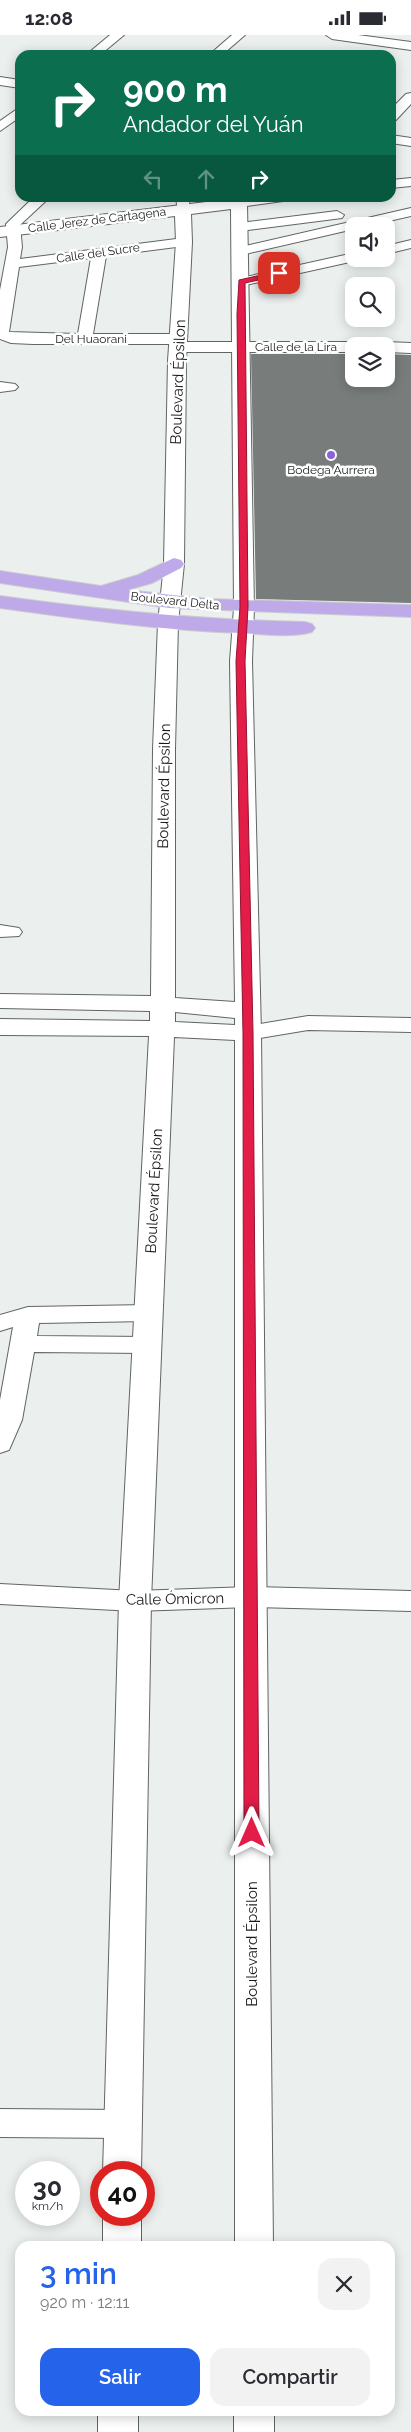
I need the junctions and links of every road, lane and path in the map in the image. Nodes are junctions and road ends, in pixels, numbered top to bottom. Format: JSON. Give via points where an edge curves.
{"nodes":[{"id":1,"x":118,"y":35,"type":"edge"},
{"id":2,"x":238,"y":35,"type":"edge"},
{"id":3,"x":332,"y":35,"type":"edge"},
{"id":4,"x":355,"y":36,"type":"edge"},
{"id":5,"x":411,"y":45,"type":"edge"},
{"id":6,"x":341,"y":49,"type":"dead end"},
{"id":7,"x":98,"y":50,"type":"edge"},
{"id":8,"x":221,"y":50,"type":"edge"},
{"id":9,"x":0,"y":81,"type":"edge"},
{"id":10,"x":15,"y":83,"type":"edge"},
{"id":11,"x":411,"y":97,"type":"edge"},
{"id":12,"x":396,"y":112,"type":"edge"},
{"id":13,"x":15,"y":115,"type":"edge"},
{"id":14,"x":0,"y":127,"type":"edge"},
{"id":15,"x":396,"y":140,"type":"edge"},
{"id":16,"x":411,"y":142,"type":"edge"},
{"id":17,"x":411,"y":182,"type":"edge"},
{"id":18,"x":396,"y":184,"type":"edge"},
{"id":19,"x":37,"y":202,"type":"edge"},
{"id":20,"x":202,"y":202,"type":"edge"},
{"id":21,"x":239,"y":202,"type":"edge"},
{"id":22,"x":183,"y":203,"type":"edge"},
{"id":23,"x":411,"y":206,"type":"edge"},
{"id":24,"x":411,"y":211,"type":"edge"},
{"id":25,"x":240,"y":227,"type":"junction"},
{"id":26,"x":6,"y":231,"type":"edge"},
{"id":27,"x":184,"y":242,"type":"junction"},
{"id":28,"x":411,"y":244,"type":"edge"},
{"id":29,"x":395,"y":248,"type":"edge"},
{"id":30,"x":240,"y":251,"type":"junction"},
{"id":31,"x":99,"y":253,"type":"junction"},
{"id":32,"x":345,"y":259,"type":"edge"},
{"id":33,"x":12,"y":265,"type":"junction"},
{"id":34,"x":241,"y":282,"type":"junction"},
{"id":35,"x":85,"y":339,"type":"junction"},
{"id":36,"x":178,"y":343,"type":"junction"},
{"id":37,"x":240,"y":347,"type":"junction"},
{"id":38,"x":345,"y":347,"type":"edge"},
{"id":39,"x":395,"y":347,"type":"edge"},
{"id":40,"x":411,"y":347,"type":"edge"},
{"id":41,"x":174,"y":564,"type":"junction"},
{"id":42,"x":0,"y":577,"type":"edge"},
{"id":43,"x":94,"y":591,"type":"junction"},
{"id":44,"x":0,"y":602,"type":"edge"},
{"id":45,"x":411,"y":611,"type":"edge"},
{"id":46,"x":169,"y":612,"type":"junction"},
{"id":47,"x":244,"y":617,"type":"junction"},
{"id":48,"x":411,"y":628,"type":"edge"},
{"id":49,"x":0,"y":1001,"type":"edge"},
{"id":50,"x":162,"y":1017,"type":"junction"},
{"id":51,"x":247,"y":1022,"type":"junction"},
{"id":52,"x":308,"y":1023,"type":"joint"},
{"id":53,"x":411,"y":1025,"type":"edge"},
{"id":54,"x":0,"y":1027,"type":"edge"},
{"id":55,"x":148,"y":1313,"type":"junction"},
{"id":56,"x":28,"y":1315,"type":"junction"},
{"id":57,"x":0,"y":1323,"type":"edge"},
{"id":58,"x":24,"y":1344,"type":"junction"},
{"id":59,"x":147,"y":1345,"type":"junction"},
{"id":60,"x":0,"y":1444,"type":"edge"},
{"id":61,"x":0,"y":1594,"type":"edge"},
{"id":62,"x":250,"y":1597,"type":"junction"},
{"id":63,"x":134,"y":1601,"type":"junction"},
{"id":64,"x":411,"y":1601,"type":"edge"},
{"id":65,"x":0,"y":2123,"type":"edge"},
{"id":66,"x":123,"y":2124,"type":"junction"},
{"id":67,"x":122,"y":2161,"type":"edge"},
{"id":68,"x":122,"y":2226,"type":"edge"},
{"id":69,"x":122,"y":2241,"type":"edge"},
{"id":70,"x":254,"y":2241,"type":"edge"},
{"id":71,"x":118,"y":2416,"type":"edge"},
{"id":72,"x":254,"y":2416,"type":"edge"},
{"id":73,"x":118,"y":2432,"type":"edge"},
{"id":74,"x":254,"y":2432,"type":"edge"}],
"edges":[{"from":1,"to":7,"type":"street"},
{"from":2,"to":8,"type":"street"},
{"from":3,"to":4,"type":"street"},
{"from":4,"to":5,"type":"street"},
{"from":4,"to":6,"type":"street"},
{"from":9,"to":10,"type":"street"},
{"from":11,"to":12,"type":"street"},
{"from":13,"to":14,"type":"street"},
{"from":15,"to":16,"type":"street"},
{"from":17,"to":18,"type":"street"},
{"from":19,"to":26,"type":"street"},
{"from":20,"to":22,"type":"street","name":"Calle Jerez de Cartagena"},
{"from":21,"to":25,"type":"street","name":"Boulevard Épsilon"},
{"from":22,"to":26,"type":"street","name":"Calle Jerez de Cartagena"},
{"from":22,"to":27,"type":"street","name":"Boulevard Épsilon"},
{"from":23,"to":25,"type":"street"},
{"from":24,"to":30,"type":"street"},
{"from":25,"to":30,"type":"street","name":"Boulevard Épsilon"},
{"from":26,"to":33,"type":"street","via":[[15,241]]},
{"from":27,"to":31,"type":"street","name":"Calle del Sucre"},
{"from":27,"to":36,"type":"street","name":"Boulevard Épsilon"},
{"from":28,"to":29,"type":"street"},
{"from":30,"to":34,"type":"street","name":"Boulevard Épsilon"},
{"from":31,"to":33,"type":"street","name":"Calle del Sucre"},
{"from":31,"to":35,"type":"street"},
{"from":32,"to":34,"type":"street"},
{"from":33,"to":35,"type":"street","name":"Del Huaorani","via":[[1,326],[4,336]]},
{"from":34,"to":37,"type":"street","name":"Boulevard Épsilon"},
{"from":35,"to":36,"type":"street","name":"Del Huaorani"},
{"from":36,"to":37,"type":"street","name":"Calle de la Lira"},
{"from":36,"to":41,"type":"street","name":"Boulevard Épsilon"},
{"from":37,"to":38,"type":"street","name":"Calle de la Lira"},
{"from":37,"to":47,"type":"street","name":"Boulevard Épsilon"},
{"from":39,"to":40,"type":"street"},
{"from":41,"to":43,"type":"main road","via":[[145,579]]},
{"from":41,"to":46,"type":"street","name":"Boulevard Épsilon"},
{"from":42,"to":43,"type":"main road","name":"Boulevard Delta"},
{"from":43,"to":46,"type":"main road","name":"Boulevard Delta"},
{"from":44,"to":46,"type":"main road","name":"Boulevard Delta"},
{"from":45,"to":47,"type":"main road","name":"Boulevard Delta"},
{"from":46,"to":47,"type":"main road","name":"Boulevard Delta"},
{"from":46,"to":50,"type":"street","name":"Boulevard Épsilon","via":[[164,749]]},
{"from":47,"to":48,"type":"main road","name":"Boulevard Delta"},
{"from":47,"to":51,"type":"street","name":"Boulevard Épsilon","via":[[241,661]]},
{"from":49,"to":50,"type":"street"},
{"from":50,"to":51,"type":"street"},
{"from":50,"to":54,"type":"street"},
{"from":50,"to":55,"type":"street","name":"Boulevard Épsilon"},
{"from":51,"to":52,"type":"street"},
{"from":51,"to":62,"type":"street","name":"Boulevard Épsilon"},
{"from":52,"to":53,"type":"street"},
{"from":55,"to":56,"type":"street"},
{"from":55,"to":59,"type":"street","name":"Boulevard Épsilon"},
{"from":56,"to":57,"type":"street"},
{"from":56,"to":58,"type":"street"},
{"from":58,"to":59,"type":"street"},
{"from":58,"to":60,"type":"street","via":[[7,1431]]},
{"from":59,"to":63,"type":"street","name":"Boulevard Épsilon"},
{"from":61,"to":63,"type":"street","name":"Calle Ómicron"},
{"from":62,"to":63,"type":"street","name":"Calle Ómicron"},
{"from":62,"to":64,"type":"street","name":"Calle Ómicron"},
{"from":62,"to":70,"type":"street","name":"Boulevard Épsilon"},
{"from":63,"to":66,"type":"street","name":"Boulevard Épsilon"},
{"from":65,"to":66,"type":"street"},
{"from":66,"to":67,"type":"street","name":"Boulevard Épsilon"},
{"from":68,"to":69,"type":"street"},
{"from":71,"to":73,"type":"street"},
{"from":72,"to":74,"type":"street"}]}
